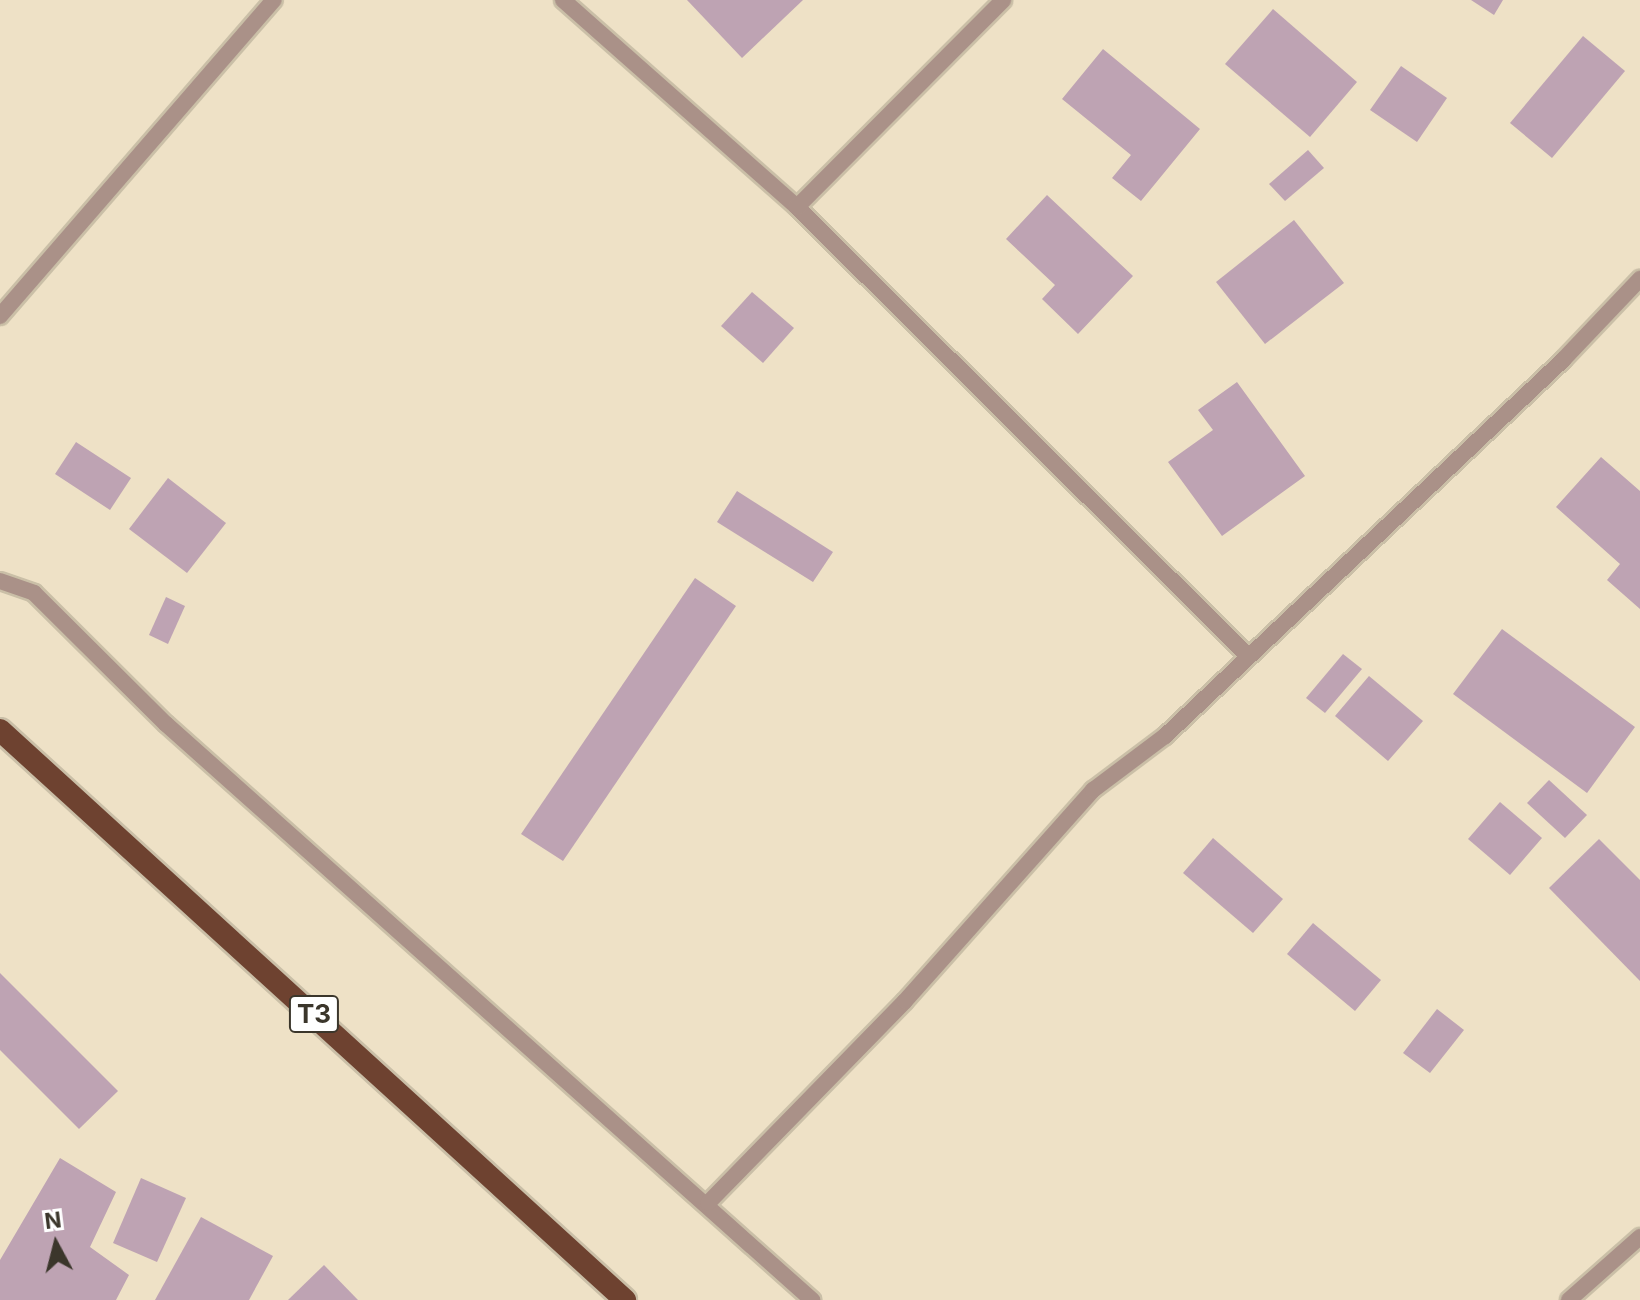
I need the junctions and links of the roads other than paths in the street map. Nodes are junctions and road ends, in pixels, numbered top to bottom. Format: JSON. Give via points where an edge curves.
{"nodes":[{"id":1,"x":274,"y":0,"type":"edge"},
{"id":2,"x":563,"y":0,"type":"edge"},
{"id":3,"x":1003,"y":0,"type":"edge"},
{"id":4,"x":797,"y":207,"type":"junction"},
{"id":5,"x":1640,"y":279,"type":"edge"},
{"id":6,"x":0,"y":316,"type":"edge"},
{"id":7,"x":0,"y":581,"type":"edge"},
{"id":8,"x":1246,"y":654,"type":"junction"},
{"id":9,"x":0,"y":730,"type":"edge"},
{"id":10,"x":708,"y":1203,"type":"junction"},
{"id":11,"x":1640,"y":1237,"type":"edge"},
{"id":12,"x":625,"y":1300,"type":"edge"},
{"id":13,"x":812,"y":1300,"type":"edge"},
{"id":14,"x":1570,"y":1300,"type":"edge"}],
"edges":[{"from":1,"to":6,"type":"street"},
{"from":2,"to":4,"type":"street"},
{"from":3,"to":4,"type":"street"},
{"from":4,"to":8,"type":"street"},
{"from":5,"to":8,"type":"street","via":[[1563,360]]},
{"from":7,"to":10,"type":"street","via":[[34,593],[166,724]]},
{"from":8,"to":10,"type":"street","via":[[1165,736],[1093,790],[1054,829],[905,1001]]},
{"from":9,"to":12,"type":"highway","number":"T3"},
{"from":10,"to":13,"type":"street"},
{"from":11,"to":14,"type":"street"}]}
